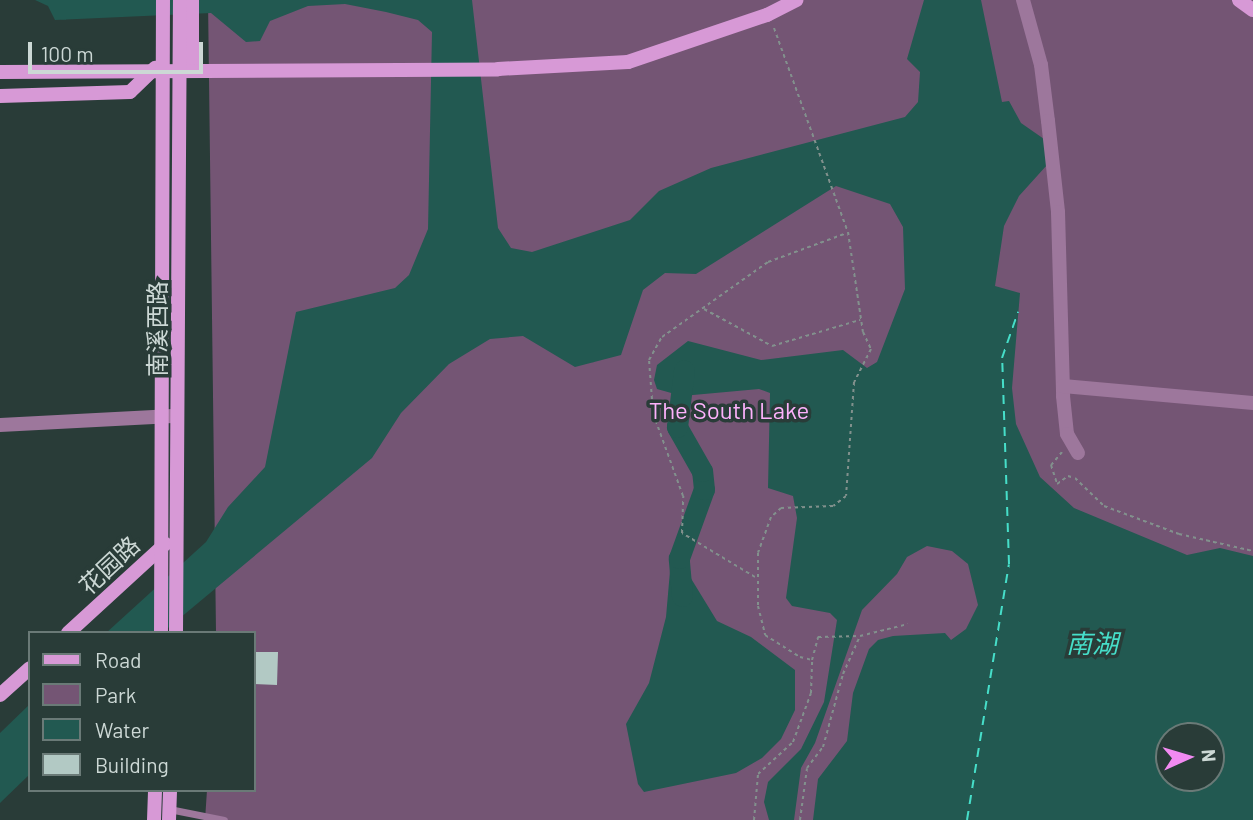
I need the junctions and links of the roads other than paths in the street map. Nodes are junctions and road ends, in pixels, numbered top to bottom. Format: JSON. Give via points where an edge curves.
{"nodes":[{"id":1,"x":154,"y":0,"type":"edge"},
{"id":2,"x":163,"y":0,"type":"edge"},
{"id":3,"x":180,"y":0,"type":"edge"},
{"id":4,"x":192,"y":0,"type":"edge"},
{"id":5,"x":796,"y":0,"type":"edge"},
{"id":6,"x":1023,"y":0,"type":"edge"},
{"id":7,"x":1238,"y":0,"type":"edge"},
{"id":8,"x":1253,"y":10,"type":"edge"},
{"id":9,"x":158,"y":26,"type":"junction"},
{"id":10,"x":186,"y":27,"type":"junction"},
{"id":11,"x":159,"y":68,"type":"junction"},
{"id":12,"x":186,"y":68,"type":"junction"},
{"id":13,"x":0,"y":72,"type":"edge"},
{"id":14,"x":0,"y":96,"type":"edge"},
{"id":15,"x":1063,"y":386,"type":"junction"},
{"id":16,"x":1253,"y":403,"type":"edge"},
{"id":17,"x":180,"y":415,"type":"junction"},
{"id":18,"x":163,"y":416,"type":"junction"},
{"id":19,"x":0,"y":425,"type":"edge"},
{"id":20,"x":1074,"y":447,"type":"road end"},
{"id":21,"x":180,"y":537,"type":"junction"},
{"id":22,"x":162,"y":547,"type":"junction"},
{"id":23,"x":70,"y":631,"type":"edge"},
{"id":24,"x":161,"y":631,"type":"edge"},
{"id":25,"x":176,"y":631,"type":"edge"},
{"id":26,"x":28,"y":670,"type":"edge"},
{"id":27,"x":0,"y":695,"type":"edge"},
{"id":28,"x":155,"y":792,"type":"edge"},
{"id":29,"x":170,"y":792,"type":"edge"},
{"id":30,"x":154,"y":814,"type":"edge"},
{"id":31,"x":169,"y":815,"type":"edge"},
{"id":32,"x":224,"y":820,"type":"edge"}],
"edges":[{"from":1,"to":9,"type":"main road"},
{"from":2,"to":9,"type":"main road"},
{"from":3,"to":10,"type":"main road"},
{"from":4,"to":10,"type":"main road"},
{"from":5,"to":12,"type":"main road","via":[[769,14],[628,62],[498,69]]},
{"from":6,"to":15,"type":"street","via":[[1041,65],[1058,212]]},
{"from":7,"to":8,"type":"main road"},
{"from":9,"to":11,"type":"main road","name":"南溪西路"},
{"from":10,"to":12,"type":"main road","name":"南溪西路"},
{"from":11,"to":12,"type":"main road"},
{"from":11,"to":13,"type":"main road"},
{"from":11,"to":14,"type":"main road","via":[[130,92]]},
{"from":11,"to":18,"type":"main road","name":"南溪西路"},
{"from":12,"to":17,"type":"main road","name":"南溪西路"},
{"from":15,"to":16,"type":"street"},
{"from":15,"to":20,"type":"street"},
{"from":17,"to":18,"type":"street"},
{"from":17,"to":21,"type":"main road","name":"南溪西路"},
{"from":18,"to":19,"type":"street"},
{"from":18,"to":22,"type":"main road","name":"南溪西路"},
{"from":21,"to":22,"type":"main road","name":"花园路"},
{"from":21,"to":25,"type":"main road","name":"南溪西路"},
{"from":22,"to":23,"type":"main road","name":"花园路"},
{"from":22,"to":24,"type":"main road","name":"南溪西路"},
{"from":26,"to":27,"type":"main road"},
{"from":28,"to":30,"type":"main road"},
{"from":29,"to":31,"type":"main road"},
{"from":30,"to":31,"type":"lane"},
{"from":31,"to":32,"type":"lane"}]}
